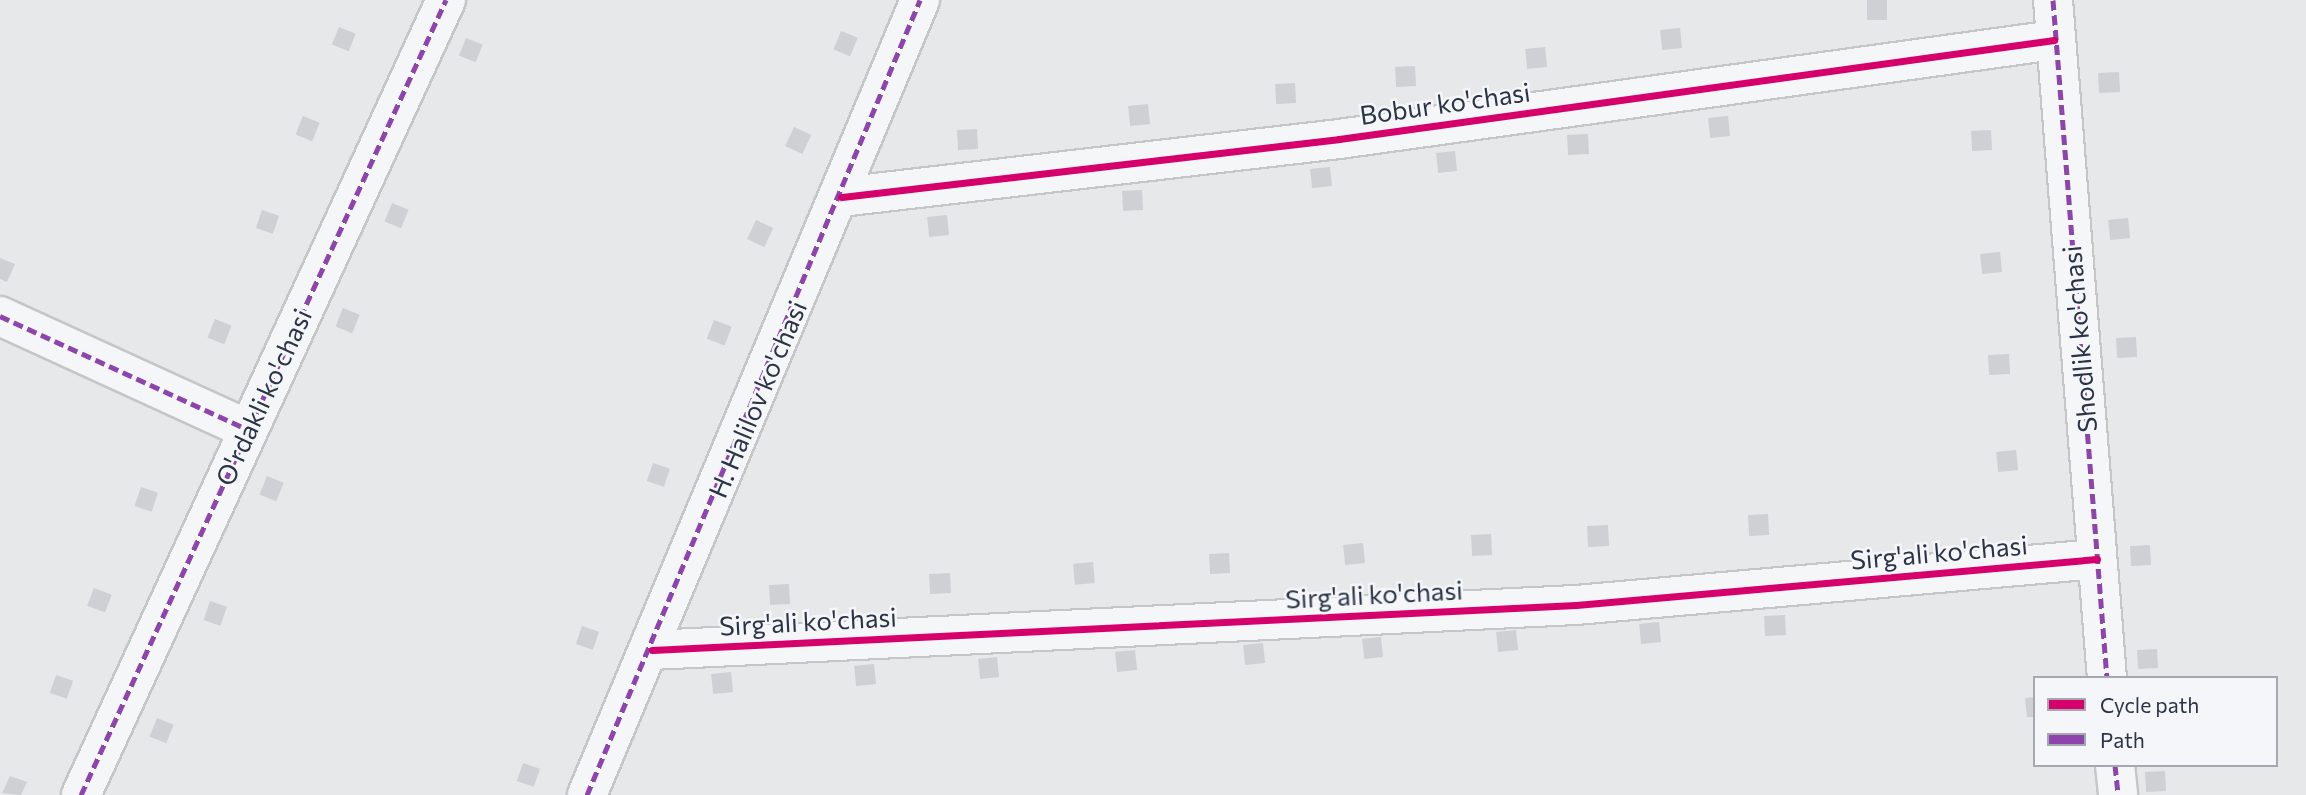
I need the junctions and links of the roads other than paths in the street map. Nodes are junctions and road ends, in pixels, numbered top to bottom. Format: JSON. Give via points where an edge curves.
{"nodes":[{"id":1,"x":446,"y":0,"type":"edge"},
{"id":2,"x":920,"y":0,"type":"edge"},
{"id":3,"x":2053,"y":0,"type":"edge"},
{"id":4,"x":2054,"y":40,"type":"junction"},
{"id":5,"x":841,"y":197,"type":"junction"},
{"id":6,"x":0,"y":316,"type":"edge"},
{"id":7,"x":247,"y":429,"type":"junction"},
{"id":8,"x":2097,"y":559,"type":"junction"},
{"id":9,"x":652,"y":650,"type":"junction"},
{"id":10,"x":2108,"y":676,"type":"edge"},
{"id":11,"x":2115,"y":767,"type":"edge"},
{"id":12,"x":80,"y":795,"type":"edge"},
{"id":13,"x":587,"y":795,"type":"edge"},
{"id":14,"x":2118,"y":795,"type":"edge"}],
"edges":[{"from":1,"to":7,"type":"street","name":"O'rdakli ko'chasi"},
{"from":2,"to":5,"type":"street","name":"H. Halilov ko'chasi"},
{"from":3,"to":4,"type":"street","name":"Shodlik ko'chasi"},
{"from":4,"to":5,"type":"street","name":"Bobur ko'chasi","via":[[1339,139]]},
{"from":4,"to":8,"type":"street","name":"Shodlik ko'chasi"},
{"from":5,"to":9,"type":"street","name":"H. Halilov ko'chasi"},
{"from":6,"to":7,"type":"street"},
{"from":7,"to":12,"type":"street","name":"O'rdakli ko'chasi"},
{"from":8,"to":9,"type":"street","name":"Sirg'ali ko'chasi","via":[[1576,605]]},
{"from":8,"to":10,"type":"street","name":"Shodlik ko'chasi"},
{"from":9,"to":13,"type":"street","name":"H. Halilov ko'chasi"},
{"from":11,"to":14,"type":"street"}]}
